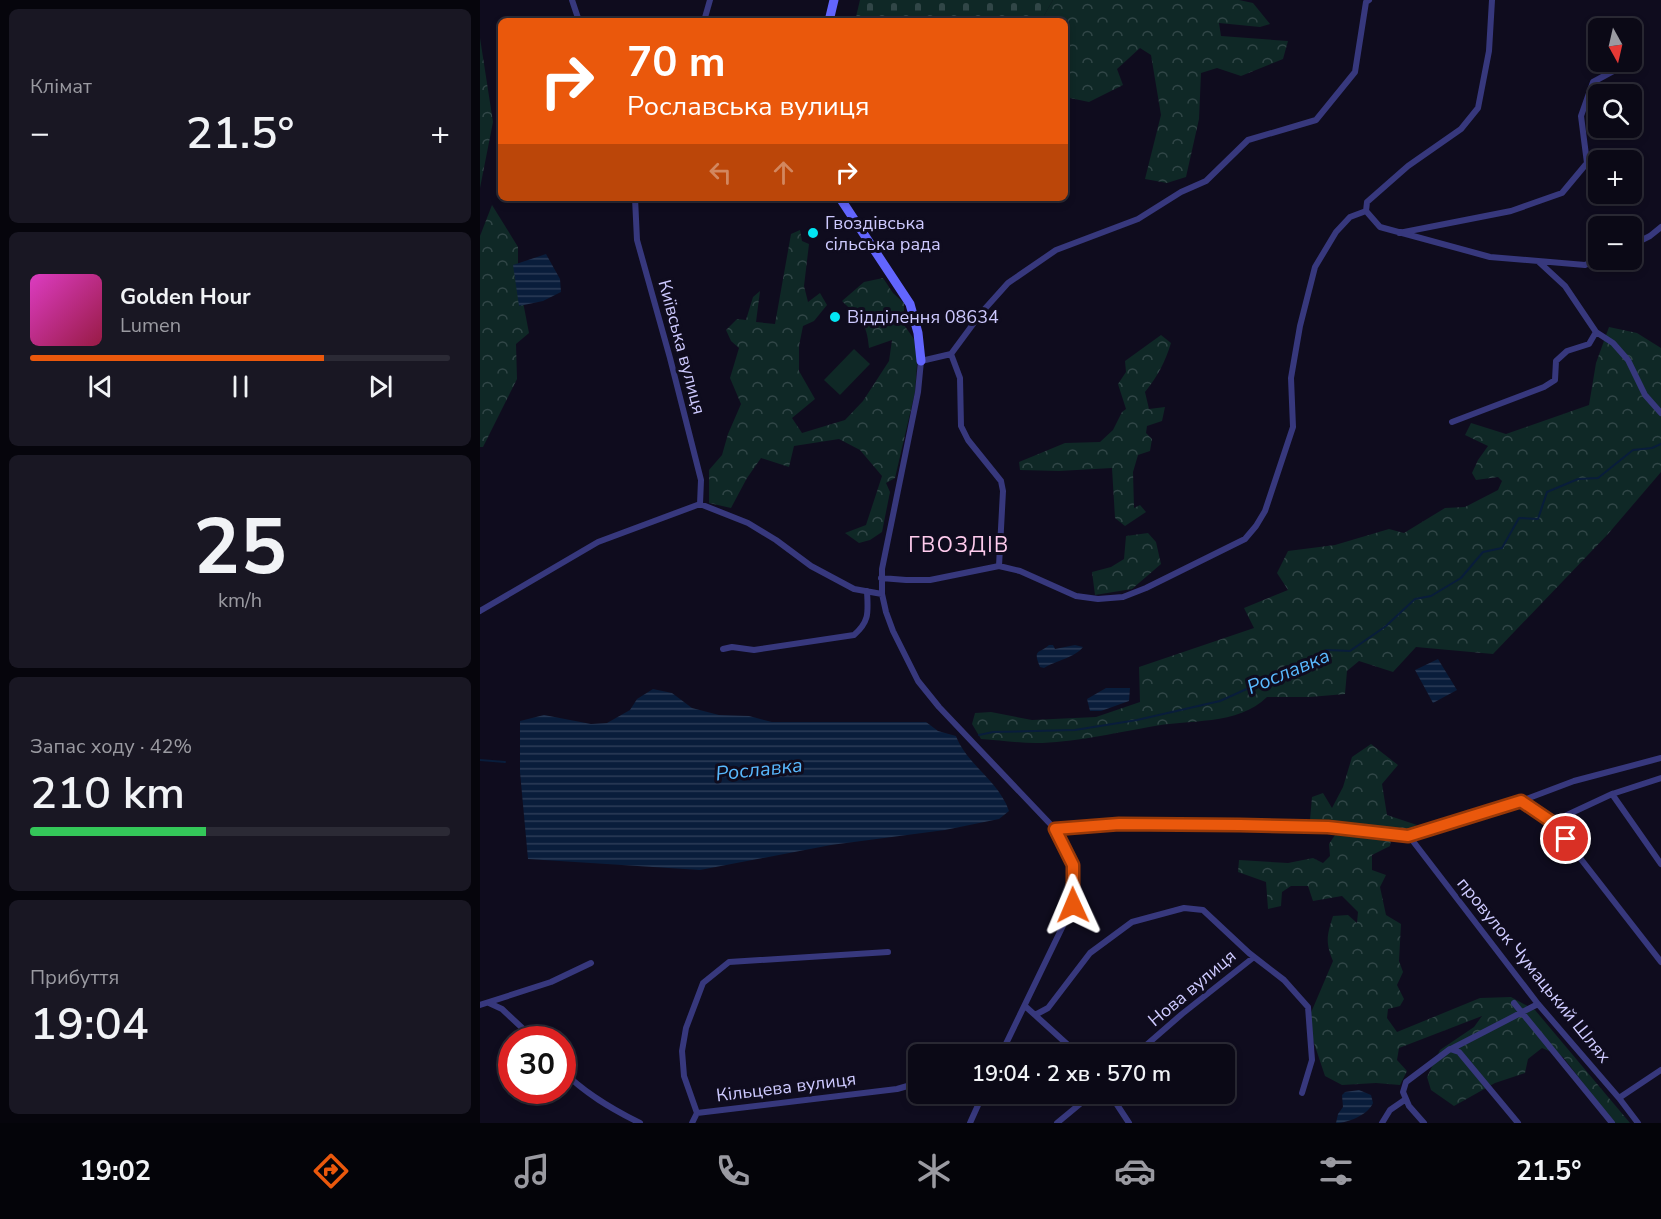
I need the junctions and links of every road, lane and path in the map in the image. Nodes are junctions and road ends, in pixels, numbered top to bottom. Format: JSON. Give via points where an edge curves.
{"nodes":[{"id":1,"x":572,"y":0,"type":"edge"},
{"id":2,"x":710,"y":0,"type":"edge"},
{"id":3,"x":834,"y":0,"type":"edge"},
{"id":4,"x":1369,"y":0,"type":"edge"},
{"id":5,"x":1492,"y":0,"type":"edge"},
{"id":6,"x":578,"y":18,"type":"edge"},
{"id":7,"x":705,"y":18,"type":"edge"},
{"id":8,"x":830,"y":18,"type":"edge"},
{"id":9,"x":1612,"y":72,"type":"edge"},
{"id":10,"x":635,"y":201,"type":"edge"},
{"id":11,"x":842,"y":201,"type":"edge"},
{"id":12,"x":1366,"y":211,"type":"junction"},
{"id":13,"x":1661,"y":227,"type":"edge"},
{"id":14,"x":1399,"y":233,"type":"junction"},
{"id":15,"x":1642,"y":240,"type":"edge"},
{"id":16,"x":1539,"y":262,"type":"junction"},
{"id":17,"x":1588,"y":264,"type":"edge"},
{"id":18,"x":1596,"y":332,"type":"junction"},
{"id":19,"x":951,"y":354,"type":"junction"},
{"id":20,"x":921,"y":361,"type":"junction"},
{"id":21,"x":1661,"y":413,"type":"edge"},
{"id":22,"x":1452,"y":422,"type":"dead end"},
{"id":23,"x":700,"y":504,"type":"junction"},
{"id":24,"x":999,"y":566,"type":"junction"},
{"id":25,"x":881,"y":578,"type":"junction"},
{"id":26,"x":867,"y":591,"type":"junction"},
{"id":27,"x":882,"y":594,"type":"junction"},
{"id":28,"x":480,"y":611,"type":"edge"},
{"id":29,"x":723,"y":649,"type":"dead end"},
{"id":30,"x":1661,"y":758,"type":"edge"},
{"id":31,"x":1661,"y":778,"type":"edge"},
{"id":32,"x":1612,"y":794,"type":"junction"},
{"id":33,"x":1521,"y":801,"type":"junction"},
{"id":34,"x":1552,"y":822,"type":"junction"},
{"id":35,"x":1055,"y":829,"type":"junction"},
{"id":36,"x":1408,"y":836,"type":"junction"},
{"id":37,"x":1661,"y":864,"type":"edge"},
{"id":38,"x":888,"y":952,"type":"dead end"},
{"id":39,"x":1254,"y":957,"type":"junction"},
{"id":40,"x":1661,"y":962,"type":"edge"},
{"id":41,"x":591,"y":963,"type":"dead end"},
{"id":42,"x":489,"y":1003,"type":"junction"},
{"id":43,"x":1514,"y":1003,"type":"dead end"},
{"id":44,"x":1538,"y":1004,"type":"junction"},
{"id":45,"x":480,"y":1005,"type":"edge"},
{"id":46,"x":1025,"y":1006,"type":"junction"},
{"id":47,"x":1522,"y":1013,"type":"junction"},
{"id":48,"x":1035,"y":1016,"type":"junction"},
{"id":49,"x":520,"y":1026,"type":"edge"},
{"id":50,"x":1006,"y":1044,"type":"edge"},
{"id":51,"x":1067,"y":1044,"type":"edge"},
{"id":52,"x":1148,"y":1044,"type":"edge"},
{"id":53,"x":1450,"y":1049,"type":"junction"},
{"id":54,"x":1661,"y":1070,"type":"edge"},
{"id":55,"x":576,"y":1083,"type":"edge"},
{"id":56,"x":908,"y":1086,"type":"edge"},
{"id":57,"x":1302,"y":1093,"type":"dead end"},
{"id":58,"x":1619,"y":1098,"type":"junction"},
{"id":59,"x":1406,"y":1099,"type":"junction"},
{"id":60,"x":979,"y":1104,"type":"edge"},
{"id":61,"x":1080,"y":1104,"type":"edge"},
{"id":62,"x":1117,"y":1104,"type":"edge"},
{"id":63,"x":697,"y":1113,"type":"junction"},
{"id":64,"x":640,"y":1123,"type":"edge"},
{"id":65,"x":692,"y":1123,"type":"edge"},
{"id":66,"x":970,"y":1123,"type":"edge"},
{"id":67,"x":1057,"y":1123,"type":"edge"},
{"id":68,"x":1129,"y":1123,"type":"edge"},
{"id":69,"x":1382,"y":1123,"type":"edge"},
{"id":70,"x":1424,"y":1123,"type":"edge"},
{"id":71,"x":1518,"y":1123,"type":"edge"},
{"id":72,"x":1612,"y":1123,"type":"edge"},
{"id":73,"x":1638,"y":1123,"type":"edge"}],
"edges":[{"from":1,"to":6,"type":"street"},
{"from":2,"to":7,"type":"street"},
{"from":3,"to":8,"type":"street"},
{"from":4,"to":19,"type":"street","via":[[1355,72],[1316,120],[1248,140],[1206,181],[1138,219],[1056,250],[1008,283]]},
{"from":5,"to":12,"type":"street","via":[[1489,51],[1478,108],[1461,129],[1408,166],[1367,202]]},
{"from":9,"to":14,"type":"street","via":[[1593,82],[1581,116],[1587,163],[1562,193],[1511,211]]},
{"from":10,"to":23,"type":"street","name":"Київська вулиця","via":[[637,240],[701,480]]},
{"from":11,"to":20,"type":"street","via":[[910,304]]},
{"from":12,"to":14,"type":"street","via":[[1380,227]]},
{"from":12,"to":24,"type":"street","via":[[1350,216],[1315,267],[1291,378],[1293,427],[1265,511],[1245,539],[1123,597],[1076,596]]},
{"from":13,"to":15,"type":"street"},
{"from":14,"to":16,"type":"street","via":[[1490,257]]},
{"from":16,"to":17,"type":"street"},
{"from":16,"to":18,"type":"street","via":[[1565,286]]},
{"from":18,"to":21,"type":"street","via":[[1628,360],[1645,395]]},
{"from":18,"to":22,"type":"street","via":[[1589,344],[1567,351],[1556,361],[1555,380],[1544,387]]},
{"from":19,"to":20,"type":"street"},
{"from":19,"to":24,"type":"street","via":[[960,378],[961,426],[1001,481]]},
{"from":20,"to":25,"type":"street"},
{"from":23,"to":26,"type":"street","via":[[748,523],[811,566],[854,589]]},
{"from":23,"to":28,"type":"street","via":[[598,542]]},
{"from":24,"to":25,"type":"street","via":[[930,580]]},
{"from":25,"to":27,"type":"street"},
{"from":26,"to":27,"type":"street"},
{"from":26,"to":29,"type":"street","via":[[865,625],[854,636],[754,650]]},
{"from":27,"to":35,"type":"street","via":[[893,632],[918,681]]},
{"from":30,"to":33,"type":"street","via":[[1574,781]]},
{"from":31,"to":32,"type":"street"},
{"from":32,"to":34,"type":"street"},
{"from":32,"to":37,"type":"street"},
{"from":33,"to":34,"type":"street"},
{"from":33,"to":36,"type":"street"},
{"from":34,"to":40,"type":"street"},
{"from":35,"to":36,"type":"street","via":[[1119,824],[1251,825],[1328,827]]},
{"from":35,"to":46,"type":"street","via":[[1073,865],[1073,905]]},
{"from":36,"to":44,"type":"street","name":"провулок Чумацький Шлях"},
{"from":38,"to":63,"type":"street","name":"Кільцева вулиця","via":[[729,962],[703,983],[682,1051],[684,1076]]},
{"from":39,"to":48,"type":"street","via":[[1203,910],[1184,908],[1132,922],[1090,952],[1048,1008]]},
{"from":39,"to":52,"type":"street","name":"Нова вулиця"},
{"from":39,"to":57,"type":"street","name":"Нова вулиця","via":[[1284,980],[1308,1007],[1312,1060]]},
{"from":41,"to":42,"type":"street","via":[[551,982]]},
{"from":42,"to":45,"type":"street"},
{"from":42,"to":49,"type":"street"},
{"from":43,"to":47,"type":"street"},
{"from":44,"to":47,"type":"street"},
{"from":44,"to":58,"type":"street","name":"провулок Чумацький Шлях"},
{"from":46,"to":48,"type":"street"},
{"from":46,"to":50,"type":"street"},
{"from":47,"to":53,"type":"street"},
{"from":47,"to":72,"type":"street"},
{"from":48,"to":51,"type":"street"},
{"from":53,"to":59,"type":"street","via":[[1406,1082]]},
{"from":53,"to":71,"type":"street","via":[[1459,1052]]},
{"from":54,"to":58,"type":"street"},
{"from":55,"to":64,"type":"street"},
{"from":56,"to":63,"type":"street","name":"Кільцева вулиця"},
{"from":58,"to":73,"type":"street","name":"провулок Чумацький Шлях"},
{"from":59,"to":69,"type":"street","via":[[1390,1110]]},
{"from":59,"to":70,"type":"street"},
{"from":60,"to":66,"type":"street"},
{"from":61,"to":67,"type":"street"},
{"from":62,"to":68,"type":"street"},
{"from":63,"to":65,"type":"street"}]}
